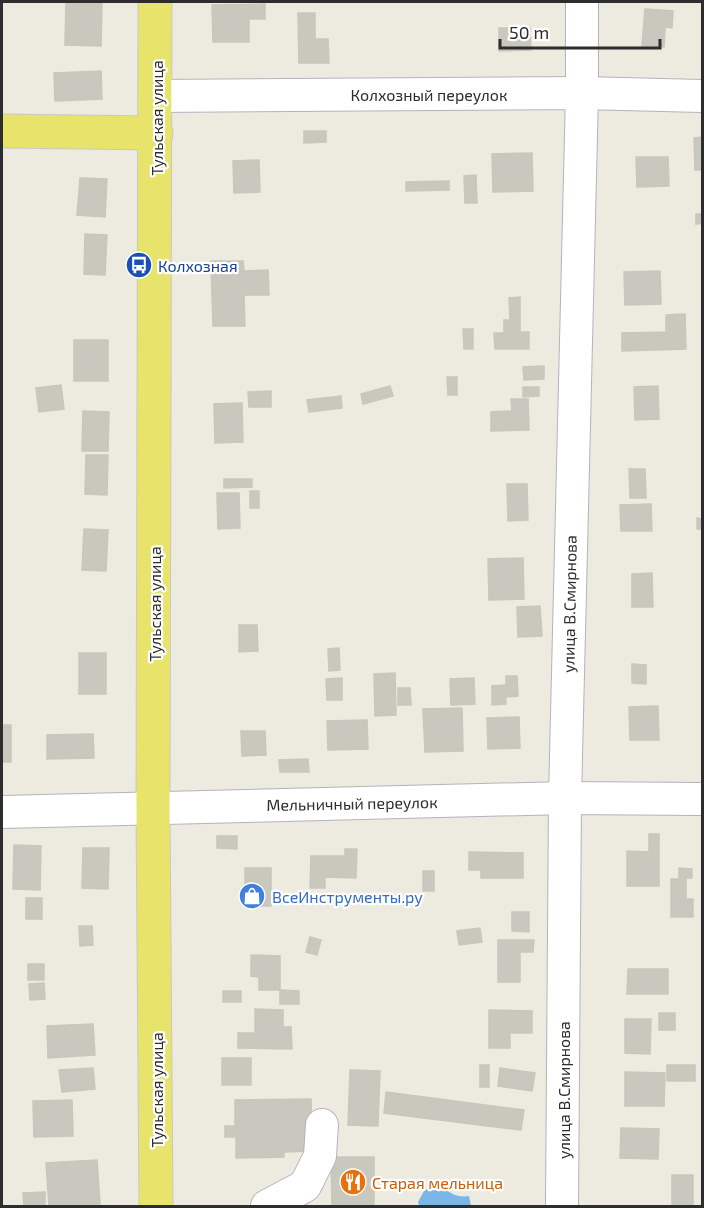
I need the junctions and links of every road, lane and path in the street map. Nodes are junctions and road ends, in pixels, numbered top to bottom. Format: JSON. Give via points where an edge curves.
{"nodes":[{"id":1,"x":155,"y":2,"type":"edge"},
{"id":2,"x":582,"y":2,"type":"edge"},
{"id":3,"x":582,"y":93,"type":"junction"},
{"id":4,"x":156,"y":96,"type":"junction"},
{"id":5,"x":702,"y":96,"type":"edge"},
{"id":6,"x":2,"y":131,"type":"edge"},
{"id":7,"x":156,"y":133,"type":"junction"},
{"id":8,"x":565,"y":798,"type":"junction"},
{"id":9,"x":702,"y":800,"type":"edge"},
{"id":10,"x":153,"y":808,"type":"junction"},
{"id":11,"x":2,"y":812,"type":"edge"},
{"id":12,"x":322,"y":1125,"type":"dead end"},
{"id":13,"x":156,"y":1206,"type":"edge"},
{"id":14,"x":267,"y":1206,"type":"edge"},
{"id":15,"x":562,"y":1206,"type":"edge"}],
"edges":[{"from":1,"to":4,"type":"main road","name":"Тульская улица"},
{"from":2,"to":3,"type":"street","name":"улица В.Смирнова"},
{"from":3,"to":4,"type":"street","name":"Колхозный переулок"},
{"from":3,"to":5,"type":"street","name":"Колхозный переулок"},
{"from":3,"to":8,"type":"street","name":"улица В.Смирнова"},
{"from":4,"to":7,"type":"main road","name":"Тульская улица"},
{"from":6,"to":7,"type":"main road"},
{"from":7,"to":10,"type":"main road","name":"Тульская улица"},
{"from":8,"to":9,"type":"street","name":"Мельничный переулок"},
{"from":8,"to":10,"type":"street","name":"Мельничный переулок"},
{"from":8,"to":15,"type":"street","name":"улица В.Смирнова"},
{"from":10,"to":11,"type":"street","name":"Мельничный переулок"},
{"from":10,"to":13,"type":"main road","name":"Тульская улица"},
{"from":12,"to":14,"type":"street","via":[[320,1156],[305,1186]]}]}
